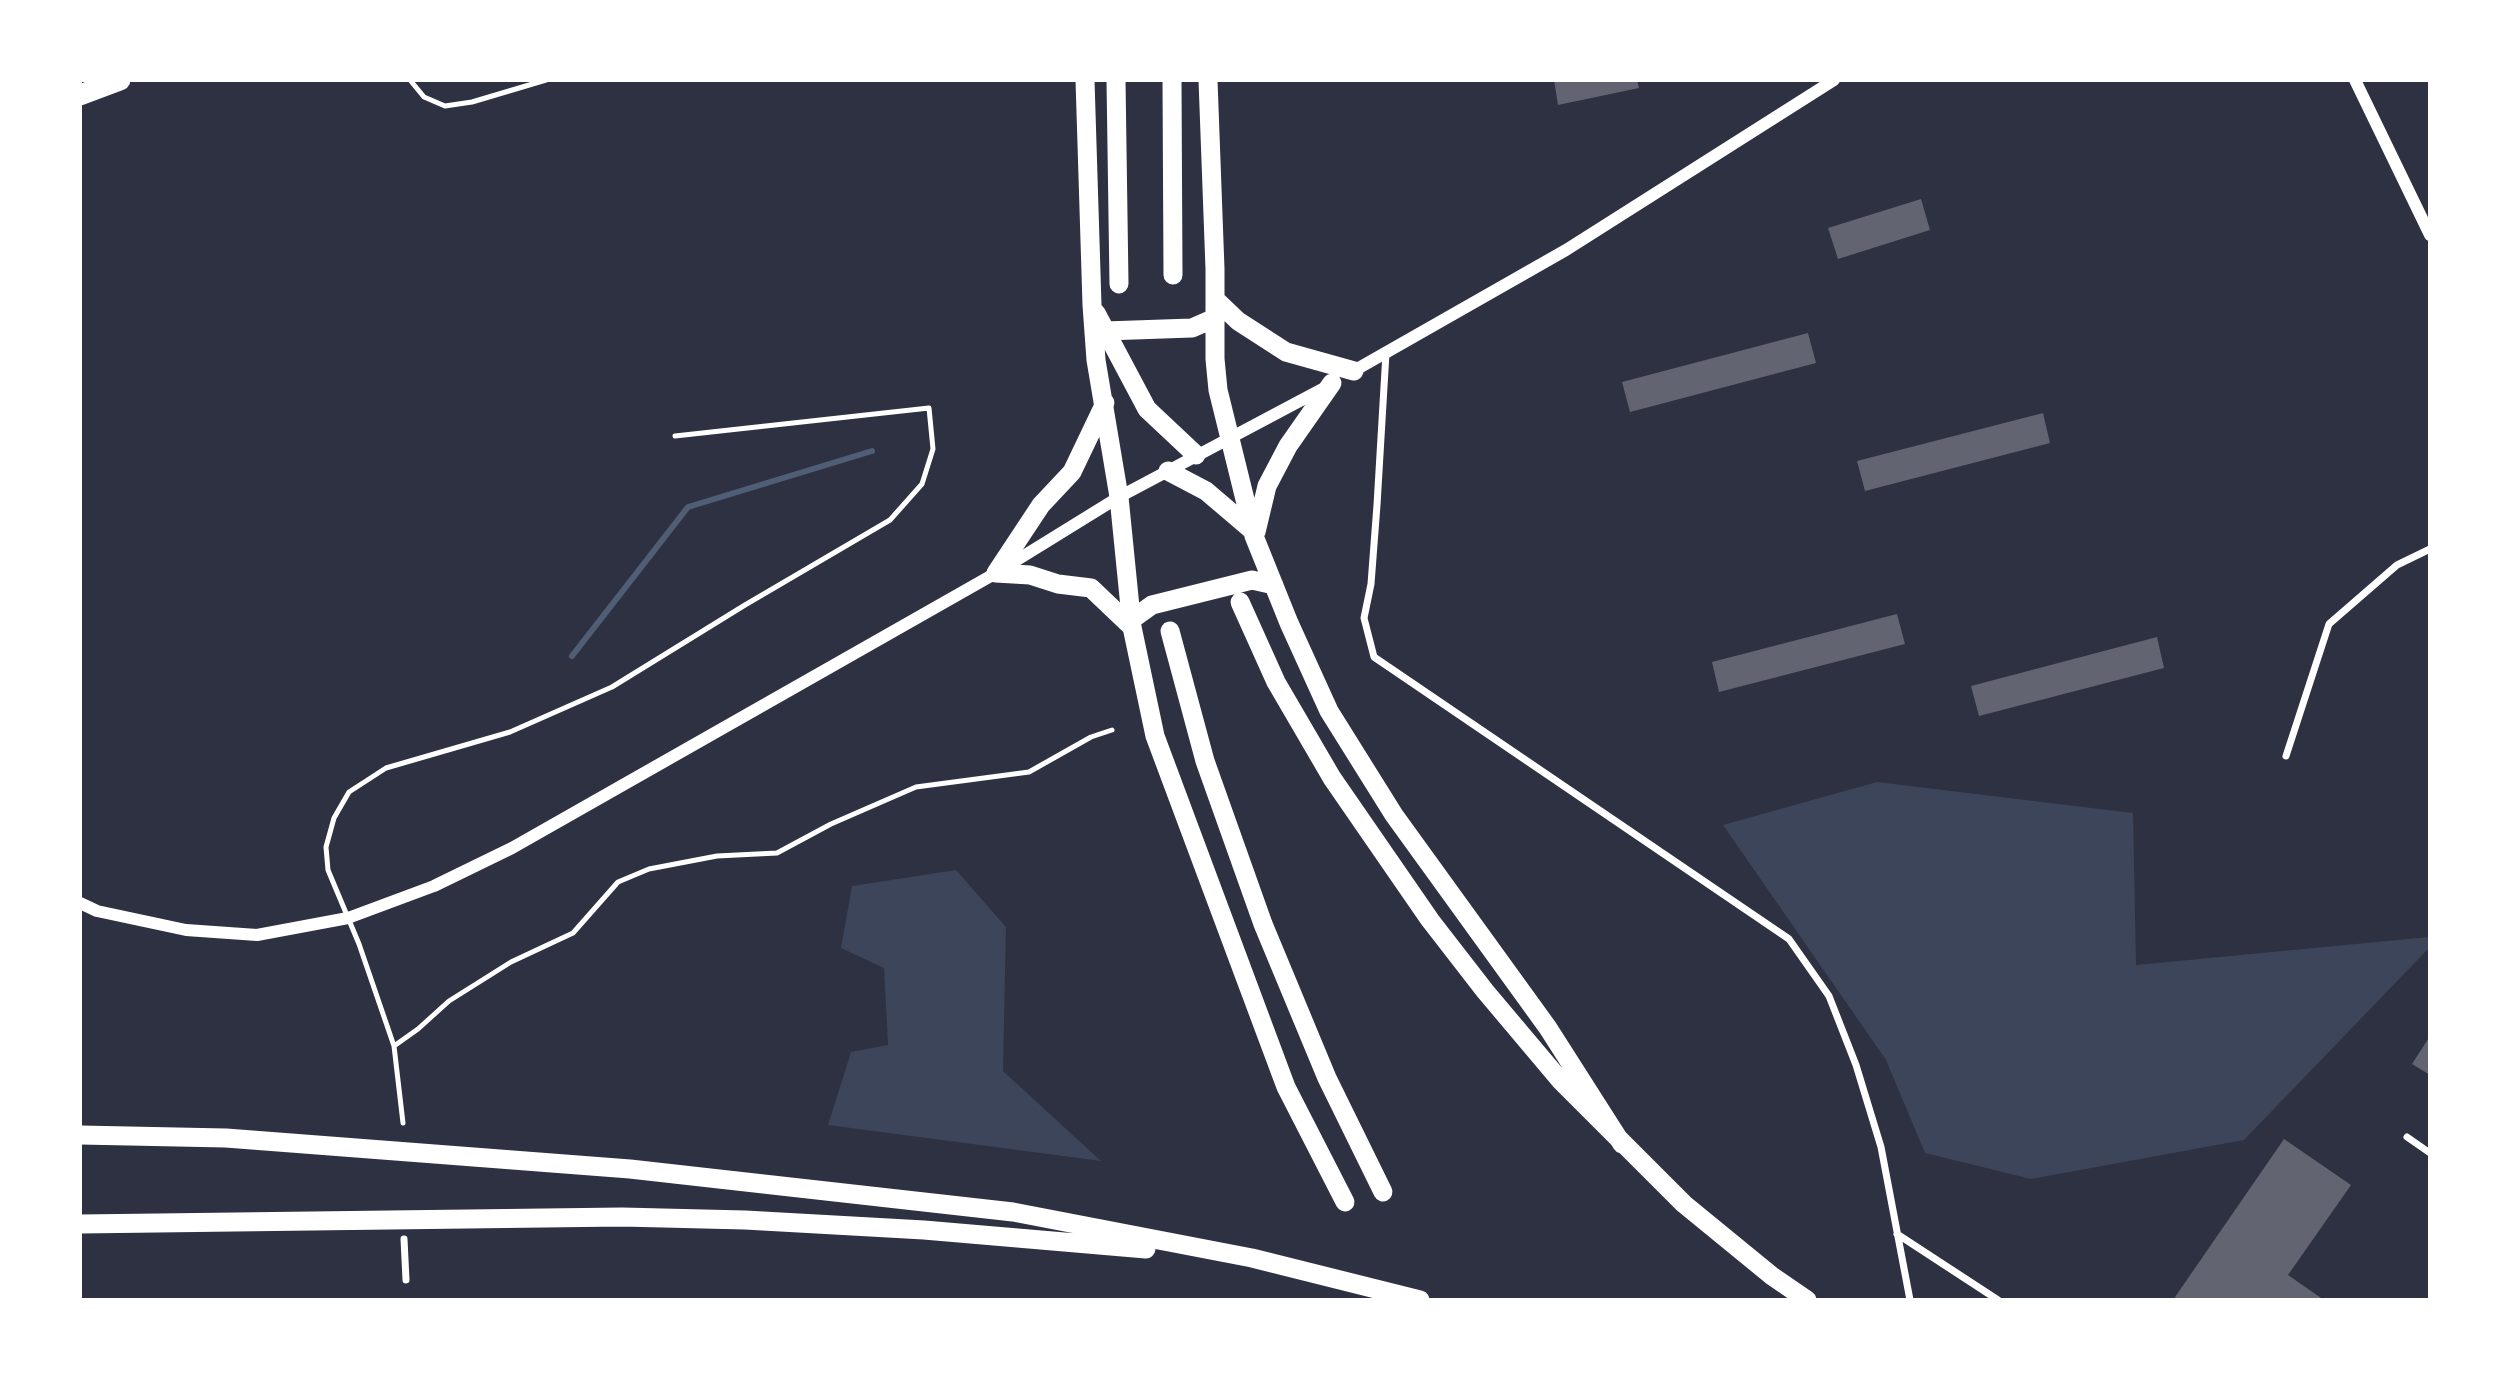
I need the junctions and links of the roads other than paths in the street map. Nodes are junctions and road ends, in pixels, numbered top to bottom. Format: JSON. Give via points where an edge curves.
{"nodes":[{"id":1,"x":121,"y":80,"type":"edge"},
{"id":2,"x":410,"y":80,"type":"edge"},
{"id":3,"x":546,"y":80,"type":"edge"},
{"id":4,"x":1085,"y":80,"type":"edge"},
{"id":5,"x":1116,"y":80,"type":"edge"},
{"id":6,"x":1172,"y":80,"type":"edge"},
{"id":7,"x":1208,"y":80,"type":"edge"},
{"id":8,"x":1835,"y":80,"type":"edge"},
{"id":9,"x":2355,"y":80,"type":"edge"},
{"id":10,"x":80,"y":95,"type":"edge"},
{"id":11,"x":2430,"y":235,"type":"edge"},
{"id":12,"x":1173,"y":275,"type":"dead end"},
{"id":13,"x":1119,"y":284,"type":"dead end"},
{"id":14,"x":1215,"y":299,"type":"junction"},
{"id":15,"x":1092,"y":305,"type":"junction"},
{"id":16,"x":1215,"y":318,"type":"junction"},
{"id":17,"x":1105,"y":331,"type":"junction"},
{"id":18,"x":1386,"y":353,"type":"junction"},
{"id":19,"x":1354,"y":371,"type":"junction"},
{"id":20,"x":1332,"y":383,"type":"junction"},
{"id":21,"x":1105,"y":403,"type":"junction"},
{"id":22,"x":675,"y":436,"type":"dead end"},
{"id":23,"x":1229,"y":440,"type":"junction"},
{"id":24,"x":1196,"y":455,"type":"junction"},
{"id":25,"x":1168,"y":471,"type":"junction"},
{"id":26,"x":1119,"y":496,"type":"junction"},
{"id":27,"x":1254,"y":534,"type":"junction"},
{"id":28,"x":2430,"y":549,"type":"edge"},
{"id":29,"x":996,"y":573,"type":"junction"},
{"id":30,"x":1274,"y":585,"type":"junction"},
{"id":31,"x":1240,"y":602,"type":"dead end"},
{"id":32,"x":1132,"y":624,"type":"junction"},
{"id":33,"x":1170,"y":631,"type":"dead end"},
{"id":34,"x":1112,"y":730,"type":"dead end"},
{"id":35,"x":2286,"y":756,"type":"dead end"},
{"id":36,"x":80,"y":903,"type":"edge"},
{"id":37,"x":348,"y":918,"type":"junction"},
{"id":38,"x":394,"y":1046,"type":"junction"},
{"id":39,"x":403,"y":1123,"type":"dead end"},
{"id":40,"x":80,"y":1135,"type":"edge"},
{"id":41,"x":2407,"y":1137,"type":"dead end"},
{"id":42,"x":1622,"y":1144,"type":"junction"},
{"id":43,"x":2430,"y":1153,"type":"edge"},
{"id":44,"x":1383,"y":1192,"type":"dead end"},
{"id":45,"x":1345,"y":1202,"type":"dead end"},
{"id":46,"x":80,"y":1224,"type":"edge"},
{"id":47,"x":1897,"y":1234,"type":"junction"},
{"id":48,"x":404,"y":1239,"type":"dead end"},
{"id":49,"x":1252,"y":1258,"type":"junction"},
{"id":50,"x":406,"y":1280,"type":"dead end"},
{"id":51,"x":1420,"y":1300,"type":"edge"},
{"id":52,"x":1807,"y":1300,"type":"edge"},
{"id":53,"x":1910,"y":1300,"type":"edge"},
{"id":54,"x":1998,"y":1300,"type":"edge"}],
"edges":[{"from":1,"to":10,"type":"highway"},
{"from":2,"to":3,"type":"lane","via":[[424,97],[444,106]]},
{"from":4,"to":15,"type":"highway"},
{"from":5,"to":13,"type":"highway"},
{"from":6,"to":12,"type":"highway"},
{"from":7,"to":14,"type":"highway"},
{"from":8,"to":18,"type":"street","via":[[1566,250]]},
{"from":9,"to":11,"type":"street"},
{"from":14,"to":16,"type":"highway"},
{"from":14,"to":19,"type":"highway","via":[[1238,321],[1286,352]]},
{"from":15,"to":17,"type":"highway"},
{"from":15,"to":21,"type":"highway"},
{"from":16,"to":17,"type":"highway","via":[[1192,328]]},
{"from":16,"to":23,"type":"highway","via":[[1218,390]]},
{"from":17,"to":24,"type":"highway","via":[[1147,409]]},
{"from":18,"to":19,"type":"street"},
{"from":18,"to":47,"type":"street","via":[[1372,570],[1364,618],[1374,657],[1790,939],[1829,996],[1856,1065],[1881,1147]]},
{"from":19,"to":20,"type":"street"},
{"from":20,"to":23,"type":"street"},
{"from":20,"to":27,"type":"highway","via":[[1288,446],[1267,486]]},
{"from":21,"to":26,"type":"highway"},
{"from":21,"to":29,"type":"highway","via":[[1072,472],[1041,505]]},
{"from":22,"to":37,"type":"lane","via":[[929,408],[933,449],[922,484],[890,520],[612,687],[510,732],[386,768],[349,793],[334,818],[326,847],[328,870]]},
{"from":23,"to":24,"type":"street"},
{"from":23,"to":27,"type":"highway"},
{"from":24,"to":25,"type":"street"},
{"from":25,"to":26,"type":"street"},
{"from":25,"to":27,"type":"highway","via":[[1206,492]]},
{"from":26,"to":29,"type":"street"},
{"from":26,"to":32,"type":"highway"},
{"from":27,"to":30,"type":"highway"},
{"from":28,"to":35,"type":"street","via":[[2397,565],[2329,624]]},
{"from":29,"to":32,"type":"highway","via":[[1091,588]]},
{"from":29,"to":37,"type":"street","via":[[512,848],[433,886]]},
{"from":30,"to":32,"type":"highway","via":[[1252,580],[1152,605]]},
{"from":30,"to":42,"type":"highway","via":[[1329,711],[1395,815],[1548,1028]]},
{"from":31,"to":42,"type":"highway","via":[[1298,723],[1430,920],[1560,1080]]},
{"from":32,"to":45,"type":"highway","via":[[1155,736],[1286,1087]]},
{"from":33,"to":44,"type":"highway","via":[[1205,761],[1264,924],[1327,1078]]},
{"from":34,"to":38,"type":"lane","via":[[1029,772],[916,787],[777,853],[717,856],[649,869],[618,882],[573,933],[511,962],[449,1001]]},
{"from":36,"to":37,"type":"street","via":[[97,911],[186,930],[257,935]]},
{"from":37,"to":38,"type":"lane"},
{"from":38,"to":39,"type":"lane"},
{"from":40,"to":49,"type":"highway","via":[[226,1138],[696,1176],[1013,1212]]},
{"from":41,"to":43,"type":"street"},
{"from":42,"to":52,"type":"highway","via":[[1720,1234]]},
{"from":46,"to":49,"type":"highway","via":[[622,1217],[745,1220]]},
{"from":47,"to":53,"type":"street"},
{"from":47,"to":54,"type":"street"},
{"from":48,"to":50,"type":"street"},
{"from":49,"to":51,"type":"highway"}]}
